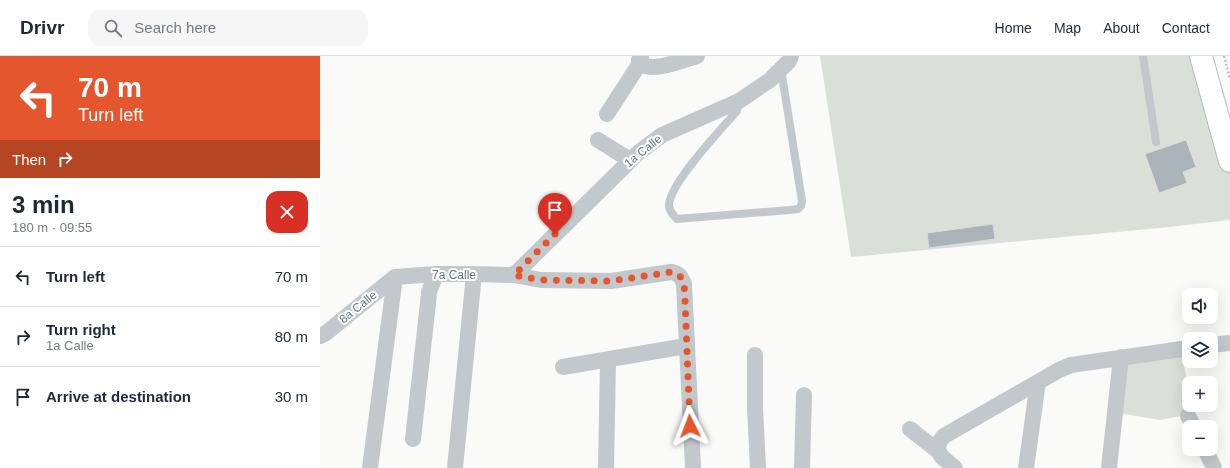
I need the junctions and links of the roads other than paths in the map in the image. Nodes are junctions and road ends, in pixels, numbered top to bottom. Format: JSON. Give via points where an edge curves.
{"nodes":[{"id":1,"x":697,"y":56,"type":"edge"},
{"id":2,"x":791,"y":56,"type":"edge"},
{"id":3,"x":1143,"y":56,"type":"edge"},
{"id":4,"x":1201,"y":56,"type":"edge"},
{"id":5,"x":640,"y":59,"type":"edge"},
{"id":6,"x":781,"y":69,"type":"junction"},
{"id":7,"x":739,"y":101,"type":"junction"},
{"id":8,"x":1223,"y":110,"type":"edge"},
{"id":9,"x":607,"y":114,"type":"dead end"},
{"id":10,"x":598,"y":140,"type":"dead end"},
{"id":11,"x":1156,"y":142,"type":"dead end"},
{"id":12,"x":630,"y":160,"type":"junction"},
{"id":13,"x":1230,"y":161,"type":"edge"},
{"id":14,"x":436,"y":274,"type":"junction"},
{"id":15,"x":474,"y":274,"type":"junction"},
{"id":16,"x":514,"y":275,"type":"junction"},
{"id":17,"x":395,"y":277,"type":"junction"},
{"id":18,"x":320,"y":336,"type":"edge"},
{"id":19,"x":1230,"y":342,"type":"edge"},
{"id":20,"x":1218,"y":344,"type":"edge"},
{"id":21,"x":686,"y":346,"type":"junction"},
{"id":22,"x":1182,"y":349,"type":"edge"},
{"id":23,"x":755,"y":355,"type":"dead end"},
{"id":24,"x":1121,"y":357,"type":"junction"},
{"id":25,"x":608,"y":360,"type":"junction"},
{"id":26,"x":563,"y":367,"type":"dead end"},
{"id":27,"x":1038,"y":382,"type":"junction"},
{"id":28,"x":804,"y":395,"type":"dead end"},
{"id":29,"x":910,"y":429,"type":"dead end"},
{"id":30,"x":413,"y":438,"type":"dead end"},
{"id":31,"x":938,"y":451,"type":"junction"},
{"id":32,"x":1208,"y":456,"type":"edge"},
{"id":33,"x":370,"y":468,"type":"edge"},
{"id":34,"x":455,"y":468,"type":"edge"},
{"id":35,"x":606,"y":468,"type":"edge"},
{"id":36,"x":692,"y":468,"type":"edge"},
{"id":37,"x":758,"y":468,"type":"edge"},
{"id":38,"x":802,"y":468,"type":"edge"},
{"id":39,"x":955,"y":468,"type":"edge"},
{"id":40,"x":1026,"y":468,"type":"edge"},
{"id":41,"x":1109,"y":468,"type":"edge"},
{"id":42,"x":1214,"y":468,"type":"edge"}],
"edges":[{"from":1,"to":5,"type":"street","via":[[659,66],[646,66]]},
{"from":2,"to":6,"type":"street","name":"1a Calle"},
{"from":3,"to":11,"type":"lane"},
{"from":4,"to":8,"type":"main road"},
{"from":5,"to":9,"type":"street"},
{"from":6,"to":7,"type":"street","name":"1a Calle","via":[[770,80]]},
{"from":6,"to":7,"type":"lane","via":[[801,206],[790,210],[677,219],[669,206],[671,195],[685,172],[738,111]]},
{"from":7,"to":12,"type":"street","name":"1a Calle","via":[[662,135]]},
{"from":8,"to":13,"type":"main road"},
{"from":10,"to":12,"type":"street"},
{"from":12,"to":16,"type":"street","name":"1a Calle"},
{"from":14,"to":15,"type":"street","name":"7a Calle"},
{"from":14,"to":17,"type":"street","name":"7a Calle"},
{"from":14,"to":30,"type":"street","via":[[429,292]]},
{"from":15,"to":16,"type":"street","name":"7a Calle"},
{"from":15,"to":34,"type":"street"},
{"from":16,"to":21,"type":"street","name":"7a Calle","via":[[541,280],[611,281],[677,273],[684,284]]},
{"from":17,"to":18,"type":"street","name":"8a Calle"},
{"from":17,"to":33,"type":"street"},
{"from":19,"to":20,"type":"street"},
{"from":21,"to":25,"type":"street"},
{"from":21,"to":36,"type":"street"},
{"from":22,"to":24,"type":"street"},
{"from":23,"to":37,"type":"street"},
{"from":24,"to":27,"type":"street","via":[[1071,365]]},
{"from":24,"to":41,"type":"street"},
{"from":25,"to":26,"type":"street"},
{"from":25,"to":35,"type":"street"},
{"from":27,"to":31,"type":"street","via":[[944,436],[938,444]]},
{"from":27,"to":40,"type":"street"},
{"from":28,"to":38,"type":"street"},
{"from":29,"to":31,"type":"street"},
{"from":31,"to":39,"type":"street"},
{"from":32,"to":42,"type":"street"}]}
